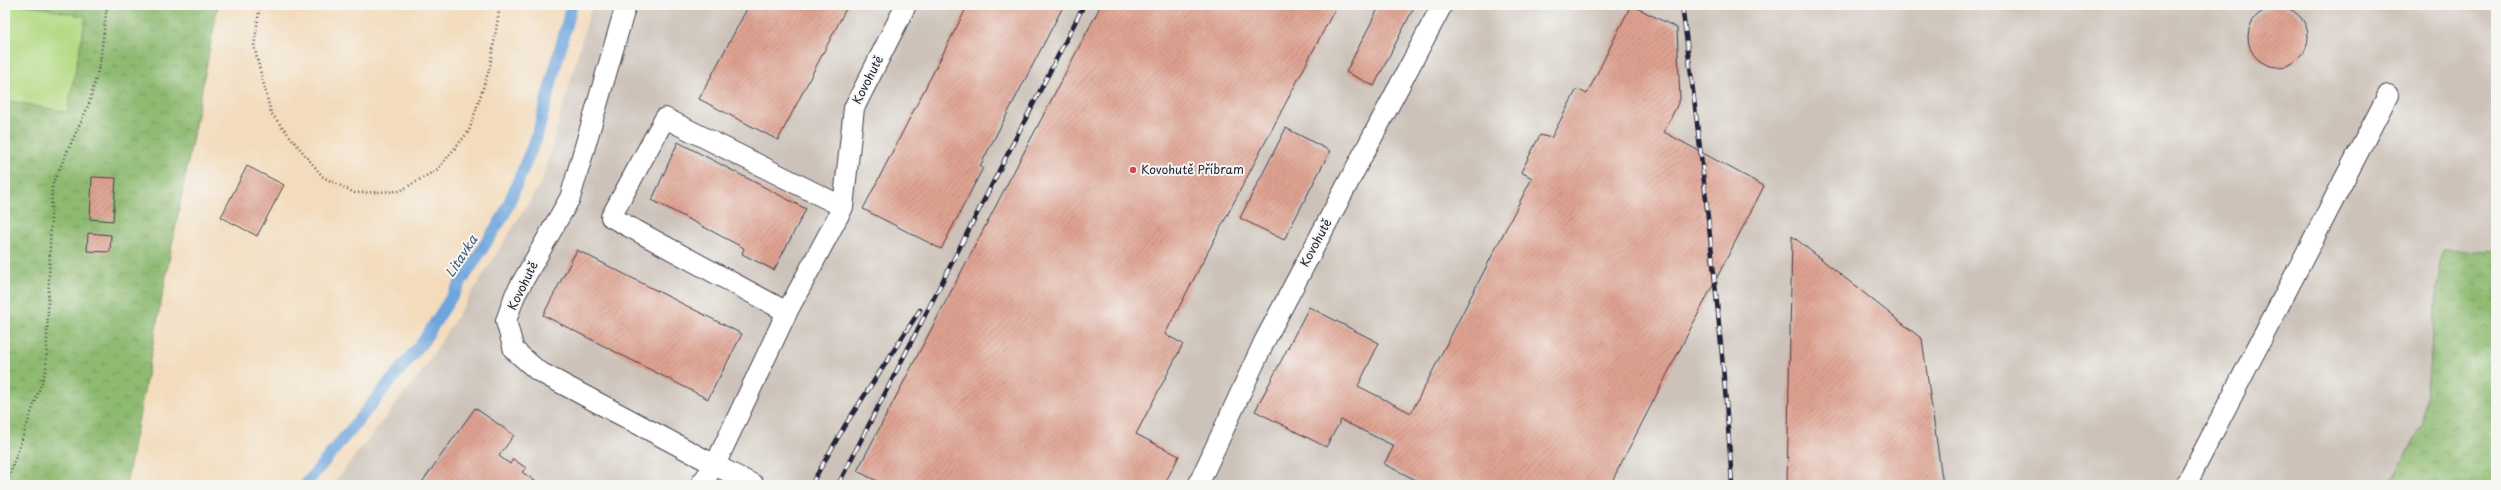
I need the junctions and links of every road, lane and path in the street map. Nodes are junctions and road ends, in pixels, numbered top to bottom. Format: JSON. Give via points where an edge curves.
{"nodes":[{"id":1,"x":107,"y":5,"type":"edge"},
{"id":2,"x":260,"y":5,"type":"edge"},
{"id":3,"x":500,"y":5,"type":"edge"},
{"id":4,"x":626,"y":5,"type":"edge"},
{"id":5,"x":906,"y":5,"type":"edge"},
{"id":6,"x":1442,"y":5,"type":"edge"},
{"id":7,"x":2388,"y":95,"type":"dead end"},
{"id":8,"x":842,"y":207,"type":"junction"},
{"id":9,"x":787,"y":312,"type":"junction"},
{"id":10,"x":715,"y":465,"type":"junction"},
{"id":11,"x":6,"y":485,"type":"edge"},
{"id":12,"x":700,"y":485,"type":"edge"},
{"id":13,"x":754,"y":485,"type":"edge"},
{"id":14,"x":1198,"y":485,"type":"edge"},
{"id":15,"x":2186,"y":485,"type":"edge"}],
"edges":[{"from":1,"to":11,"type":"path","via":[[100,63],[88,104],[52,186],[46,370]]},
{"from":2,"to":3,"type":"path","via":[[254,46],[271,113],[323,177],[355,193],[400,191],[438,169],[469,130],[490,67]]},
{"from":4,"to":10,"type":"lane","name":"Kovohutě","via":[[570,198],[515,295],[506,321],[514,350],[538,371]]},
{"from":5,"to":8,"type":"lane","name":"Kovohutě","via":[[854,108]]},
{"from":6,"to":14,"type":"lane","name":"Kovohutě","via":[[1264,342]]},
{"from":7,"to":15,"type":"lane"},
{"from":8,"to":9,"type":"lane","name":"Kovohutě"},
{"from":8,"to":9,"type":"lane","via":[[665,118],[611,217]]},
{"from":9,"to":10,"type":"lane","name":"Kovohutě"},
{"from":10,"to":12,"type":"lane"},
{"from":10,"to":13,"type":"lane","name":"Kovohutě"}]}
